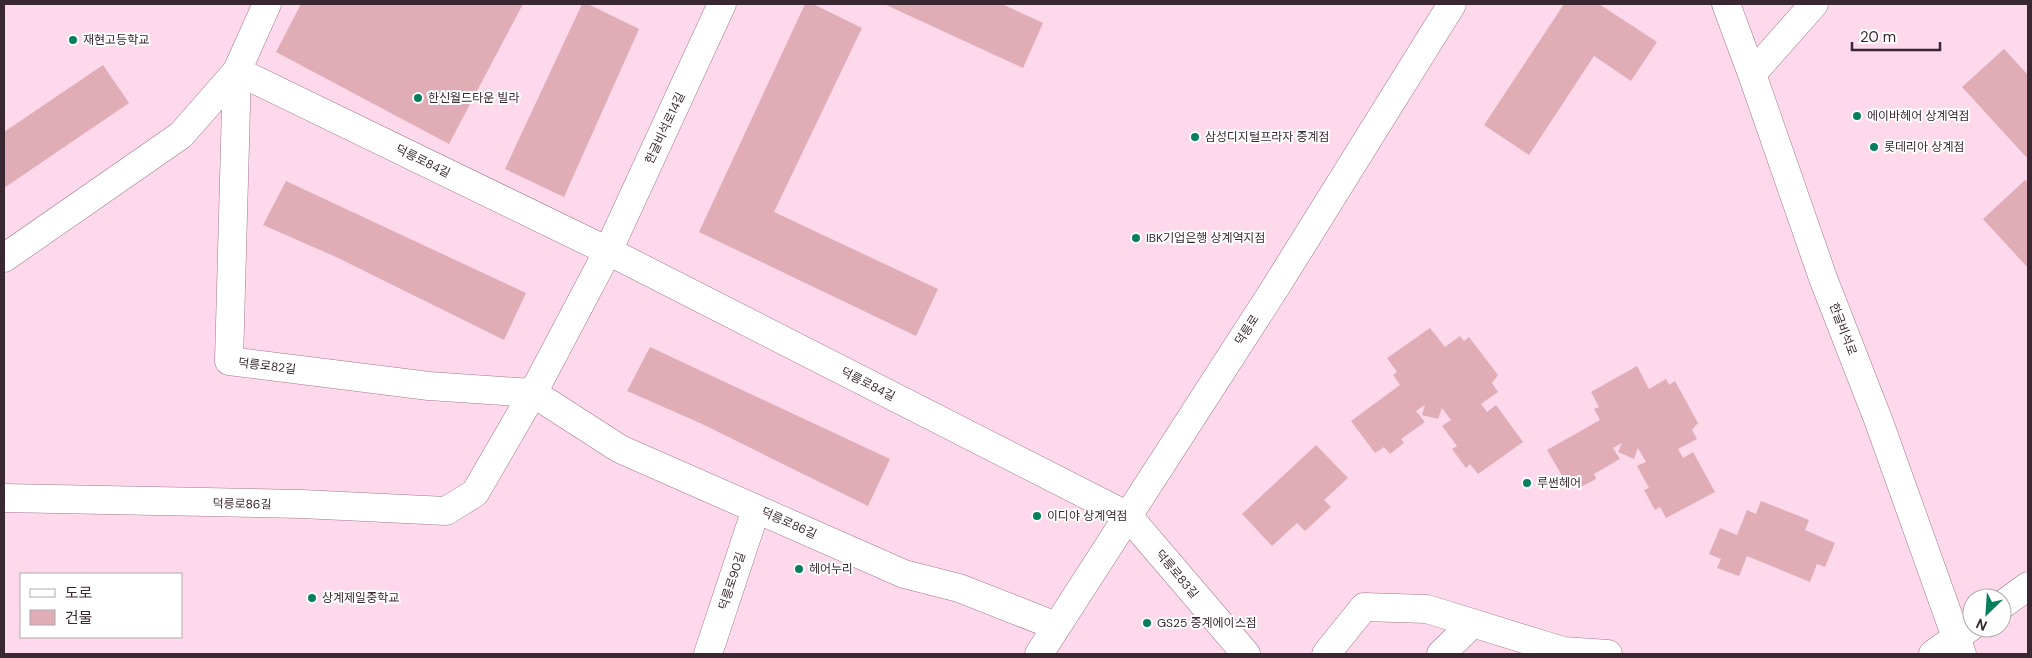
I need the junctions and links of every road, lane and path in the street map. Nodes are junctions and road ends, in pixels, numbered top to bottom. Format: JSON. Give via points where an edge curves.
{"nodes":[{"id":1,"x":267,"y":4,"type":"edge"},
{"id":2,"x":722,"y":4,"type":"edge"},
{"id":3,"x":1452,"y":4,"type":"edge"},
{"id":4,"x":1726,"y":4,"type":"edge"},
{"id":5,"x":1814,"y":4,"type":"edge"},
{"id":6,"x":237,"y":71,"type":"junction"},
{"id":7,"x":1752,"y":74,"type":"junction"},
{"id":8,"x":608,"y":252,"type":"junction"},
{"id":9,"x":4,"y":258,"type":"edge"},
{"id":10,"x":534,"y":393,"type":"junction"},
{"id":11,"x":4,"y":498,"type":"edge"},
{"id":12,"x":756,"y":509,"type":"junction"},
{"id":13,"x":1128,"y":516,"type":"junction"},
{"id":14,"x":2028,"y":586,"type":"edge"},
{"id":15,"x":2012,"y":598,"type":"edge"},
{"id":16,"x":1473,"y":624,"type":"junction"},
{"id":17,"x":1056,"y":626,"type":"junction"},
{"id":18,"x":1963,"y":639,"type":"edge"},
{"id":19,"x":708,"y":654,"type":"edge"},
{"id":20,"x":1039,"y":654,"type":"edge"},
{"id":21,"x":1246,"y":654,"type":"edge"},
{"id":22,"x":1326,"y":654,"type":"edge"},
{"id":23,"x":1441,"y":654,"type":"edge"},
{"id":24,"x":1608,"y":654,"type":"edge"},
{"id":25,"x":1933,"y":654,"type":"edge"}],
"edges":[{"from":1,"to":6,"type":"street","name":"덕릉로82길"},
{"from":2,"to":8,"type":"street","name":"한글비석로14길"},
{"from":3,"to":13,"type":"street","name":"덕릉로"},
{"from":4,"to":7,"type":"street","name":"한글비석로"},
{"from":5,"to":7,"type":"street"},
{"from":6,"to":8,"type":"street","name":"덕릉로84길"},
{"from":6,"to":9,"type":"street","name":"덕릉로82길","via":[[181,134]]},
{"from":6,"to":10,"type":"street","name":"덕릉로82길","via":[[228,361],[429,386]]},
{"from":7,"to":18,"type":"street","name":"한글비석로","via":[[1823,278]]},
{"from":8,"to":10,"type":"street"},
{"from":8,"to":13,"type":"street","name":"덕릉로84길"},
{"from":10,"to":11,"type":"street","name":"덕릉로86길","via":[[475,492],[446,511],[302,504]]},
{"from":10,"to":12,"type":"street","name":"덕릉로86길","via":[[620,448]]},
{"from":12,"to":17,"type":"street","name":"덕릉로86길","via":[[904,574],[959,588]]},
{"from":12,"to":19,"type":"street","name":"덕릉로90길"},
{"from":13,"to":17,"type":"street","name":"덕릉로"},
{"from":13,"to":21,"type":"street","name":"덕릉로83길"},
{"from":14,"to":15,"type":"street"},
{"from":16,"to":22,"type":"street","via":[[1426,610],[1364,607]]},
{"from":16,"to":23,"type":"street"},
{"from":16,"to":24,"type":"street","via":[[1563,650]]},
{"from":17,"to":20,"type":"street","name":"덕릉로"},
{"from":18,"to":25,"type":"street"}]}
